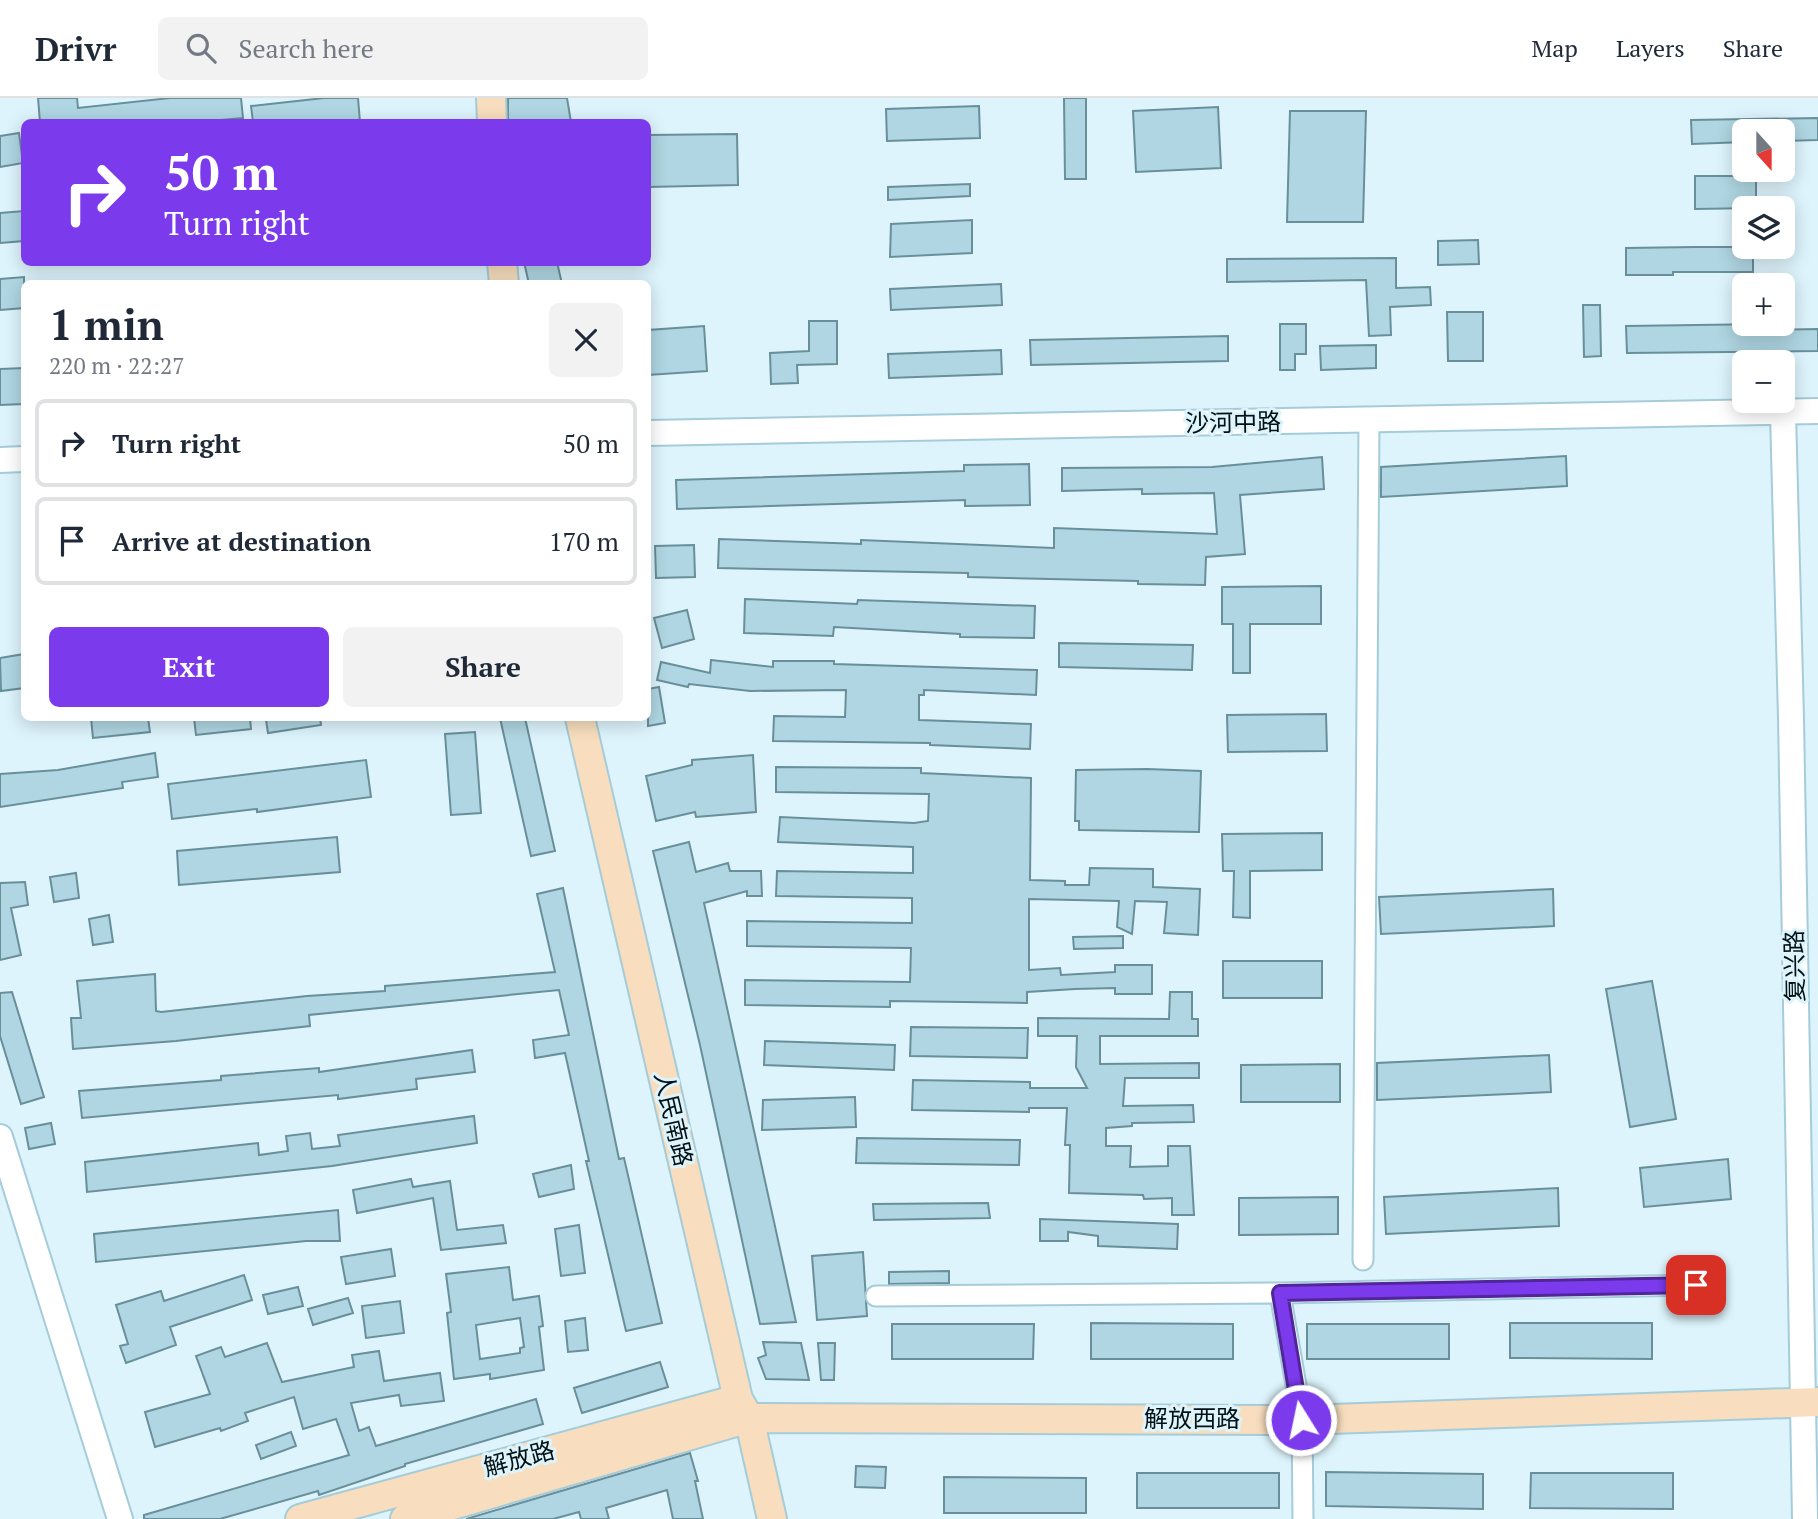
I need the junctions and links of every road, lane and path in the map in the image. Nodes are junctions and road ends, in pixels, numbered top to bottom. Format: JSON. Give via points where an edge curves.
{"nodes":[{"id":1,"x":491,"y":98,"type":"edge"},
{"id":2,"x":492,"y":119,"type":"edge"},
{"id":3,"x":1818,"y":411,"type":"edge"},
{"id":4,"x":1783,"y":421,"type":"junction"},
{"id":5,"x":1818,"y":428,"type":"edge"},
{"id":6,"x":1369,"y":429,"type":"junction"},
{"id":7,"x":651,"y":433,"type":"edge"},
{"id":8,"x":21,"y":442,"type":"edge"},
{"id":9,"x":0,"y":443,"type":"edge"},
{"id":10,"x":651,"y":450,"type":"edge"},
{"id":11,"x":21,"y":459,"type":"edge"},
{"id":12,"x":0,"y":460,"type":"edge"},
{"id":13,"x":581,"y":721,"type":"edge"},
{"id":14,"x":0,"y":1137,"type":"edge"},
{"id":15,"x":1363,"y":1260,"type":"dead end"},
{"id":16,"x":1696,"y":1285,"type":"dead end"},
{"id":17,"x":1280,"y":1293,"type":"junction"},
{"id":18,"x":876,"y":1296,"type":"dead end"},
{"id":19,"x":1810,"y":1403,"type":"edge"},
{"id":20,"x":744,"y":1408,"type":"junction"},
{"id":21,"x":1301,"y":1420,"type":"junction"},
{"id":22,"x":120,"y":1519,"type":"edge"},
{"id":23,"x":300,"y":1519,"type":"edge"},
{"id":24,"x":405,"y":1519,"type":"edge"},
{"id":25,"x":772,"y":1519,"type":"edge"},
{"id":26,"x":1303,"y":1519,"type":"edge"},
{"id":27,"x":1805,"y":1519,"type":"edge"}],
"edges":[{"from":1,"to":2,"type":"main road"},
{"from":3,"to":4,"type":"street","name":"沙河中路"},
{"from":4,"to":5,"type":"street","name":"沙河中路"},
{"from":4,"to":6,"type":"street","name":"沙河中路"},
{"from":4,"to":19,"type":"street","name":"复兴路"},
{"from":6,"to":7,"type":"street","name":"沙河中路"},
{"from":6,"to":10,"type":"street","name":"沙河中路"},
{"from":6,"to":15,"type":"street"},
{"from":8,"to":9,"type":"street"},
{"from":11,"to":12,"type":"street"},
{"from":13,"to":20,"type":"main road","name":"人民南路"},
{"from":14,"to":22,"type":"street"},
{"from":16,"to":17,"type":"street"},
{"from":17,"to":18,"type":"street"},
{"from":17,"to":21,"type":"street"},
{"from":19,"to":21,"type":"main road","name":"解放西路"},
{"from":19,"to":27,"type":"street","name":"复兴路"},
{"from":20,"to":21,"type":"main road","name":"解放西路"},
{"from":20,"to":23,"type":"main road","name":"解放路"},
{"from":20,"to":24,"type":"main road","name":"解放路"},
{"from":20,"to":25,"type":"main road","name":"人民南路"},
{"from":21,"to":26,"type":"street"}]}
